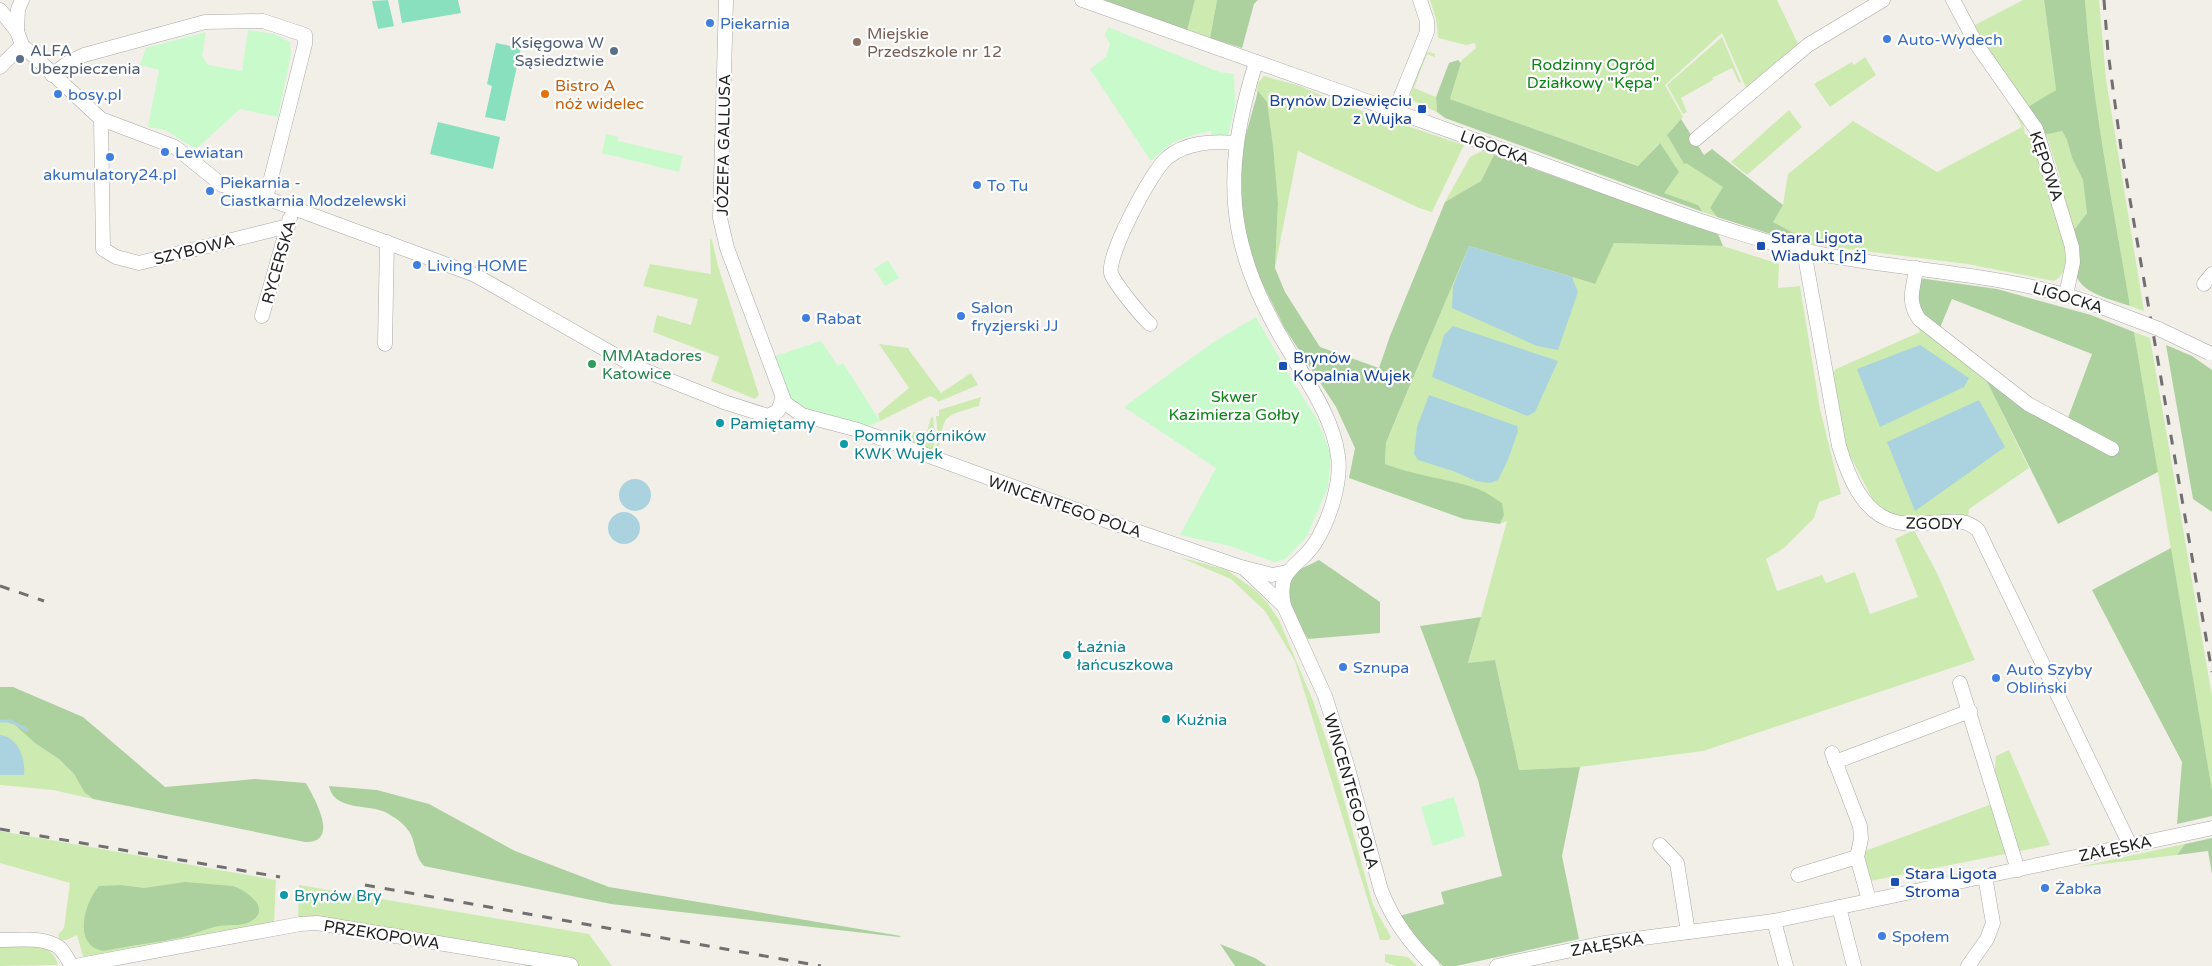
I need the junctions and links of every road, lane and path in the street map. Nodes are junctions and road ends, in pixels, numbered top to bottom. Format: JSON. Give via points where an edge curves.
{"nodes":[{"id":1,"x":22,"y":0,"type":"edge"},
{"id":2,"x":726,"y":0,"type":"edge"},
{"id":3,"x":1082,"y":0,"type":"edge"},
{"id":4,"x":1420,"y":0,"type":"edge"},
{"id":5,"x":1883,"y":0,"type":"edge"},
{"id":6,"x":1953,"y":0,"type":"edge"},
{"id":7,"x":0,"y":10,"type":"edge"},
{"id":8,"x":17,"y":31,"type":"junction"},
{"id":9,"x":22,"y":45,"type":"junction"},
{"id":10,"x":1256,"y":62,"type":"junction"},
{"id":11,"x":0,"y":67,"type":"edge"},
{"id":12,"x":52,"y":75,"type":"junction"},
{"id":13,"x":1395,"y":112,"type":"junction"},
{"id":14,"x":101,"y":119,"type":"junction"},
{"id":15,"x":1696,"y":139,"type":"dead end"},
{"id":16,"x":1236,"y":142,"type":"junction"},
{"id":17,"x":266,"y":198,"type":"junction"},
{"id":18,"x":293,"y":208,"type":"junction"},
{"id":19,"x":288,"y":226,"type":"junction"},
{"id":20,"x":387,"y":242,"type":"junction"},
{"id":21,"x":1804,"y":251,"type":"junction"},
{"id":22,"x":1916,"y":268,"type":"junction"},
{"id":23,"x":2066,"y":295,"type":"junction"},
{"id":24,"x":262,"y":316,"type":"dead end"},
{"id":25,"x":1150,"y":324,"type":"dead end"},
{"id":26,"x":386,"y":344,"type":"dead end"},
{"id":27,"x":2211,"y":354,"type":"edge"},
{"id":28,"x":782,"y":400,"type":"junction"},
{"id":29,"x":2112,"y":449,"type":"dead end"},
{"id":30,"x":1241,"y":567,"type":"junction"},
{"id":31,"x":1287,"y":572,"type":"junction"},
{"id":32,"x":1284,"y":606,"type":"junction"},
{"id":33,"x":1960,"y":683,"type":"dead end"},
{"id":34,"x":1970,"y":711,"type":"junction"},
{"id":35,"x":2212,"y":828,"type":"edge"},
{"id":36,"x":1660,"y":844,"type":"dead end"},
{"id":37,"x":2130,"y":845,"type":"junction"},
{"id":38,"x":1857,"y":856,"type":"junction"},
{"id":39,"x":2018,"y":870,"type":"junction"},
{"id":40,"x":1798,"y":875,"type":"dead end"},
{"id":41,"x":1985,"y":876,"type":"junction"},
{"id":42,"x":1869,"y":900,"type":"junction"},
{"id":43,"x":1839,"y":906,"type":"junction"},
{"id":44,"x":1774,"y":921,"type":"junction"},
{"id":45,"x":1688,"y":932,"type":"junction"},
{"id":46,"x":0,"y":940,"type":"edge"},
{"id":47,"x":571,"y":965,"type":"edge"},
{"id":48,"x":73,"y":966,"type":"edge"},
{"id":49,"x":1433,"y":966,"type":"edge"},
{"id":50,"x":1497,"y":966,"type":"edge"},
{"id":51,"x":1786,"y":966,"type":"edge"},
{"id":52,"x":1854,"y":966,"type":"edge"},
{"id":53,"x":1968,"y":966,"type":"edge"}],
"edges":[{"from":1,"to":8,"type":"street","via":[[18,9]]},
{"from":2,"to":28,"type":"street","name":"JÓZEFA GALLUSA","via":[[720,218],[727,248]]},
{"from":3,"to":10,"type":"street","name":"LIGOCKA"},
{"from":4,"to":13,"type":"street","via":[[1427,32]]},
{"from":5,"to":15,"type":"street","via":[[1808,45]]},
{"from":6,"to":23,"type":"street","name":"KĘPOWA","via":[[1978,45],[2036,129],[2072,246],[2073,262]]},
{"from":7,"to":8,"type":"street"},
{"from":8,"to":9,"type":"street"},
{"from":9,"to":11,"type":"street"},
{"from":9,"to":12,"type":"street"},
{"from":10,"to":13,"type":"street","name":"LIGOCKA"},
{"from":10,"to":16,"type":"street"},
{"from":12,"to":14,"type":"street"},
{"from":12,"to":17,"type":"street","via":[[84,55],[204,22],[263,21],[305,35]]},
{"from":13,"to":21,"type":"street","name":"LIGOCKA","via":[[1710,223]]},
{"from":14,"to":17,"type":"street","via":[[175,147],[222,185]]},
{"from":14,"to":19,"type":"street","name":"SZYBOWA","via":[[103,249],[116,257],[139,263]]},
{"from":16,"to":25,"type":"street","via":[[1192,145],[1166,158],[1156,170],[1126,226],[1110,263],[1111,274]]},
{"from":16,"to":31,"type":"street","via":[[1236,220],[1245,260],[1262,303],[1326,417],[1338,457],[1337,485],[1319,536],[1310,550]]},
{"from":17,"to":18,"type":"street"},
{"from":18,"to":19,"type":"street","name":"RYCERSKA"},
{"from":18,"to":20,"type":"street"},
{"from":19,"to":24,"type":"street","name":"RYCERSKA"},
{"from":20,"to":26,"type":"street"},
{"from":20,"to":28,"type":"street","via":[[475,275],[636,367],[768,416],[778,411]]},
{"from":21,"to":22,"type":"street","name":"LIGOCKA"},
{"from":21,"to":37,"type":"street","name":"ZGODY","via":[[1846,471],[1857,491],[1879,514],[1896,522],[1957,521],[1978,530]]},
{"from":22,"to":23,"type":"street","name":"LIGOCKA","via":[[1992,278]]},
{"from":22,"to":29,"type":"street","via":[[1911,301],[1919,319],[2028,404]]},
{"from":23,"to":27,"type":"street","name":"LIGOCKA","bridge":true,"via":[[2159,329]]},
{"from":28,"to":30,"type":"street","name":"WINCENTEGO POLA","via":[[802,415],[858,430]]},
{"from":30,"to":31,"type":"street","name":"WINCENTEGO POLA","via":[[1272,575]]},
{"from":30,"to":32,"type":"street","name":"WINCENTEGO POLA"},
{"from":31,"to":32,"type":"street","via":[[1281,590]]},
{"from":32,"to":49,"type":"street","name":"WINCENTEGO POLA","via":[[1335,725],[1388,909],[1399,928]]},
{"from":33,"to":34,"type":"street"},
{"from":34,"to":38,"type":"street","via":[[1834,758],[1860,826]]},
{"from":34,"to":39,"type":"street"},
{"from":35,"to":37,"type":"street","name":"ZAŁĘSKA"},
{"from":36,"to":45,"type":"street","via":[[1677,863]]},
{"from":37,"to":39,"type":"street","name":"ZAŁĘSKA"},
{"from":38,"to":40,"type":"street"},
{"from":38,"to":42,"type":"street"},
{"from":39,"to":41,"type":"street","name":"ZAŁĘSKA"},
{"from":41,"to":42,"type":"street","name":"ZAŁĘSKA"},
{"from":41,"to":53,"type":"street","via":[[1993,923]]},
{"from":42,"to":43,"type":"street","name":"ZAŁĘSKA"},
{"from":43,"to":44,"type":"street","name":"ZAŁĘSKA"},
{"from":43,"to":52,"type":"street"},
{"from":44,"to":45,"type":"street","name":"ZAŁĘSKA"},
{"from":44,"to":51,"type":"street"},
{"from":45,"to":50,"type":"street","name":"ZAŁĘSKA","via":[[1604,943]]},
{"from":46,"to":48,"type":"street","name":"PRZEKOPOWA","via":[[55,945]]},
{"from":47,"to":48,"type":"street","name":"PRZEKOPOWA","via":[[317,923]]}]}
